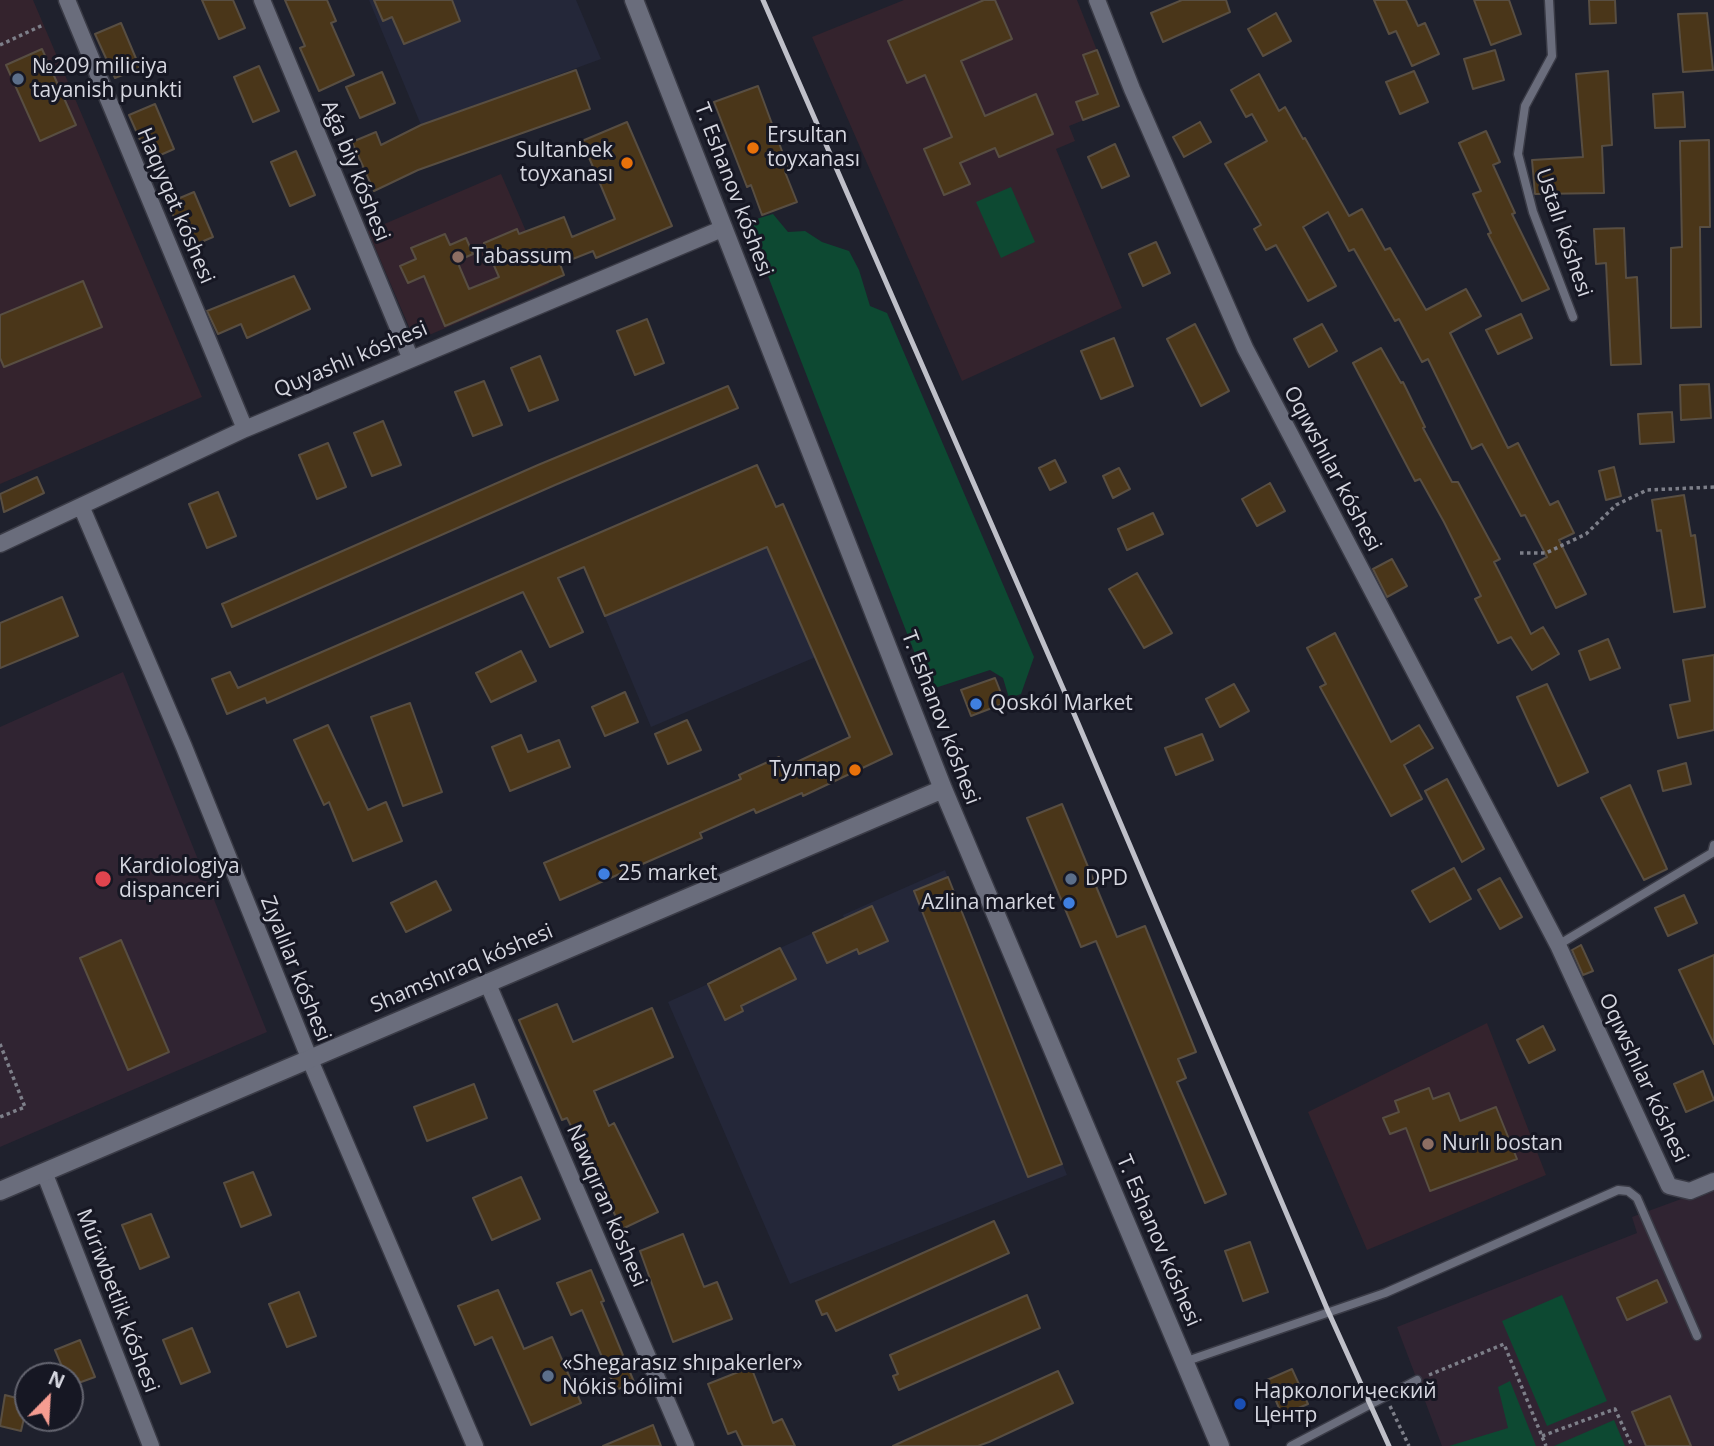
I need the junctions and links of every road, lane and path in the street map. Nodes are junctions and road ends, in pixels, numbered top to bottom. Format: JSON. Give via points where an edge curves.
{"nodes":[{"id":1,"x":67,"y":0,"type":"edge"},
{"id":2,"x":262,"y":0,"type":"edge"},
{"id":3,"x":634,"y":0,"type":"edge"},
{"id":4,"x":1097,"y":0,"type":"edge"},
{"id":5,"x":1549,"y":0,"type":"edge"},
{"id":6,"x":43,"y":25,"type":"dead end"},
{"id":7,"x":0,"y":45,"type":"edge"},
{"id":8,"x":724,"y":228,"type":"junction"},
{"id":9,"x":1573,"y":317,"type":"dead end"},
{"id":10,"x":410,"y":357,"type":"junction"},
{"id":11,"x":245,"y":429,"type":"junction"},
{"id":12,"x":1714,"y":487,"type":"edge"},
{"id":13,"x":81,"y":506,"type":"junction"},
{"id":14,"x":0,"y":544,"type":"edge"},
{"id":15,"x":1520,"y":553,"type":"dead end"},
{"id":16,"x":943,"y":789,"type":"junction"},
{"id":17,"x":1713,"y":849,"type":"edge"},
{"id":18,"x":1558,"y":945,"type":"junction"},
{"id":19,"x":487,"y":982,"type":"junction"},
{"id":20,"x":0,"y":1044,"type":"edge"},
{"id":21,"x":310,"y":1060,"type":"junction"},
{"id":22,"x":0,"y":1118,"type":"edge"},
{"id":23,"x":44,"y":1172,"type":"junction"},
{"id":24,"x":1714,"y":1181,"type":"edge"},
{"id":25,"x":0,"y":1191,"type":"edge"},
{"id":26,"x":1697,"y":1336,"type":"dead end"},
{"id":27,"x":1184,"y":1362,"type":"junction"},
{"id":28,"x":1417,"y":1380,"type":"joint"},
{"id":29,"x":1385,"y":1395,"type":"junction"},
{"id":30,"x":1542,"y":1436,"type":"junction"},
{"id":31,"x":151,"y":1446,"type":"edge"},
{"id":32,"x":475,"y":1446,"type":"edge"},
{"id":33,"x":686,"y":1446,"type":"edge"},
{"id":34,"x":1220,"y":1446,"type":"edge"},
{"id":35,"x":1291,"y":1446,"type":"edge"},
{"id":36,"x":1409,"y":1446,"type":"edge"},
{"id":37,"x":1546,"y":1446,"type":"edge"},
{"id":38,"x":1632,"y":1446,"type":"edge"}],
"edges":[{"from":1,"to":11,"type":"street","name":"Haqıyqat kóshesi"},
{"from":2,"to":10,"type":"street","name":"Aǵa biy kóshesi"},
{"from":3,"to":8,"type":"main road","name":"T. Eshanov kóshesi"},
{"from":4,"to":18,"type":"street","name":"Oqıwshılar kóshesi","via":[[1245,348]]},
{"from":5,"to":9,"type":"lane","name":"Ustalı kóshesi","via":[[1552,56],[1525,106],[1518,153],[1533,212]]},
{"from":6,"to":7,"type":"path"},
{"from":8,"to":10,"type":"street","name":"Quyashlı kóshesi"},
{"from":8,"to":16,"type":"main road","name":"T. Eshanov kóshesi"},
{"from":10,"to":11,"type":"street","name":"Quyashlı kóshesi"},
{"from":11,"to":13,"type":"street","name":"Quyashlı kóshesi"},
{"from":12,"to":15,"type":"path","via":[[1647,490],[1616,505],[1586,534],[1546,553]]},
{"from":13,"to":14,"type":"street","name":"Quyashlı kóshesi"},
{"from":13,"to":21,"type":"street","name":"Zıyalılar kóshesi"},
{"from":16,"to":19,"type":"main road","name":"Shamshıraq kóshesi"},
{"from":16,"to":27,"type":"main road","name":"T. Eshanov kóshesi"},
{"from":17,"to":18,"type":"lane"},
{"from":18,"to":24,"type":"street","name":"Oqıwshılar kóshesi","via":[[1670,1186],[1690,1191]]},
{"from":19,"to":21,"type":"main road","name":"Shamshıraq kóshesi"},
{"from":19,"to":33,"type":"street","name":"Nawqıran kóshesi"},
{"from":20,"to":22,"type":"path","via":[[24,1107]]},
{"from":21,"to":23,"type":"main road","name":"Shamshıraq kóshesi"},
{"from":21,"to":32,"type":"street","name":"Zıyalılar kóshesi"},
{"from":23,"to":25,"type":"main road","name":"Shamshıraq kóshesi"},
{"from":23,"to":31,"type":"street","name":"Múriwbetlik kóshesi"},
{"from":26,"to":27,"type":"lane","via":[[1637,1198],[1618,1190],[1385,1293]]},
{"from":27,"to":34,"type":"main road","name":"T. Eshanov kóshesi"},
{"from":28,"to":29,"type":"lane"},
{"from":28,"to":30,"type":"path","via":[[1504,1343]]},
{"from":29,"to":35,"type":"lane"},
{"from":29,"to":36,"type":"path"},
{"from":30,"to":37,"type":"path"},
{"from":30,"to":38,"type":"path","via":[[1615,1409]]}]}
